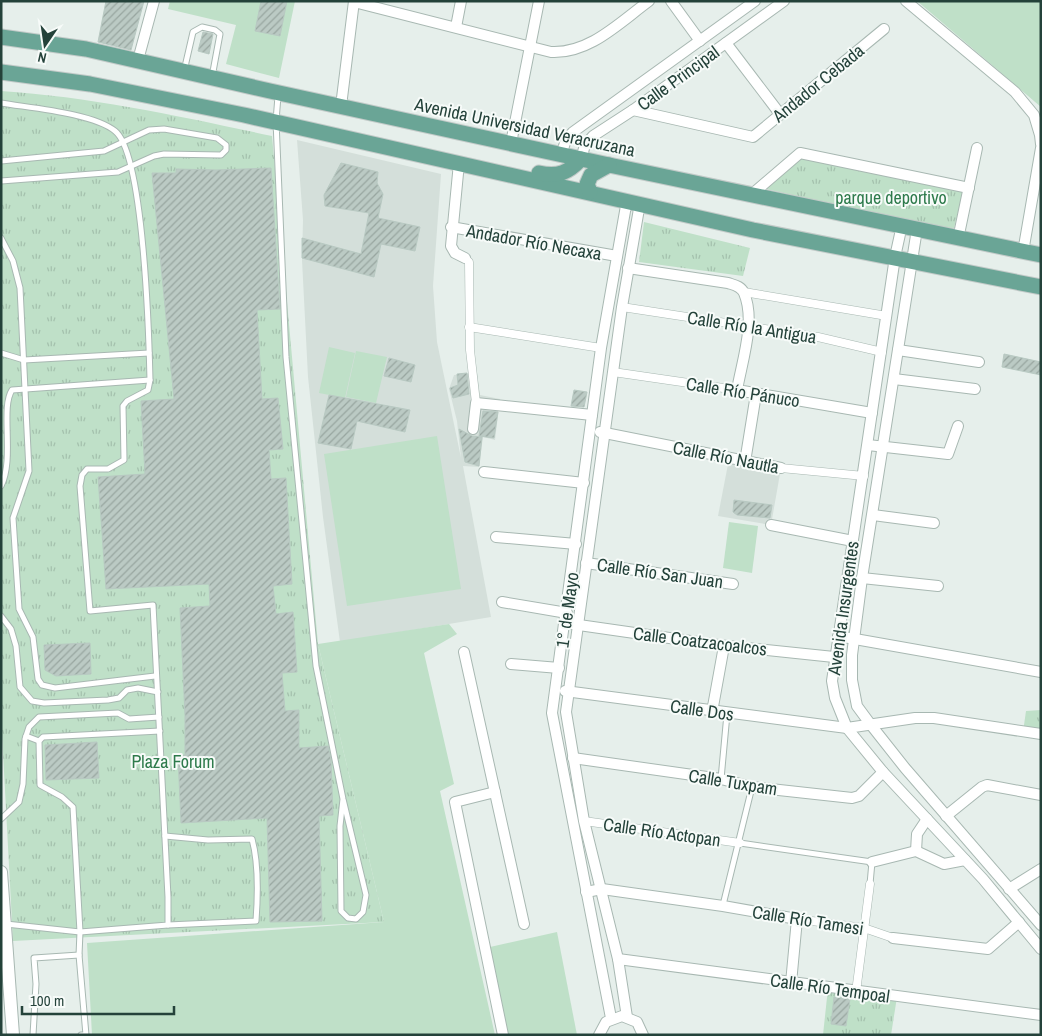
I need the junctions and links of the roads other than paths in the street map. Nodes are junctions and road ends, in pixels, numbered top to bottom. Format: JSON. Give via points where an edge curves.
{"nodes":[{"id":1,"x":154,"y":1,"type":"edge"},
{"id":2,"x":461,"y":1,"type":"edge"},
{"id":3,"x":539,"y":1,"type":"edge"},
{"id":4,"x":648,"y":1,"type":"edge"},
{"id":5,"x":671,"y":1,"type":"edge"},
{"id":6,"x":755,"y":1,"type":"edge"},
{"id":7,"x":784,"y":1,"type":"edge"},
{"id":8,"x":906,"y":1,"type":"edge"},
{"id":9,"x":354,"y":2,"type":"edge"},
{"id":10,"x":456,"y":27,"type":"junction"},
{"id":11,"x":884,"y":29,"type":"dead end"},
{"id":12,"x":1,"y":37,"type":"edge"},
{"id":13,"x":700,"y":41,"type":"junction"},
{"id":14,"x":726,"y":43,"type":"junction"},
{"id":15,"x":531,"y":47,"type":"junction"},
{"id":16,"x":138,"y":60,"type":"junction"},
{"id":17,"x":184,"y":71,"type":"junction"},
{"id":18,"x":1,"y":72,"type":"edge"},
{"id":19,"x":212,"y":77,"type":"junction"},
{"id":20,"x":278,"y":93,"type":"junction"},
{"id":21,"x":1,"y":103,"type":"edge"},
{"id":22,"x":341,"y":106,"type":"junction"},
{"id":23,"x":633,"y":110,"type":"junction"},
{"id":24,"x":780,"y":114,"type":"junction"},
{"id":25,"x":1037,"y":116,"type":"edge"},
{"id":26,"x":276,"y":121,"type":"junction"},
{"id":27,"x":124,"y":143,"type":"junction"},
{"id":28,"x":511,"y":143,"type":"junction"},
{"id":29,"x":1041,"y":144,"type":"edge"},
{"id":30,"x":977,"y":148,"type":"dead end"},
{"id":31,"x":1041,"y":148,"type":"edge"},
{"id":32,"x":561,"y":155,"type":"junction"},
{"id":33,"x":581,"y":159,"type":"junction"},
{"id":34,"x":1,"y":161,"type":"edge"},
{"id":35,"x":459,"y":163,"type":"junction"},
{"id":36,"x":608,"y":165,"type":"junction"},
{"id":37,"x":132,"y":168,"type":"junction"},
{"id":38,"x":570,"y":170,"type":"junction"},
{"id":39,"x":1,"y":181,"type":"edge"},
{"id":40,"x":969,"y":188,"type":"junction"},
{"id":41,"x":589,"y":190,"type":"junction"},
{"id":42,"x":750,"y":195,"type":"junction"},
{"id":43,"x":634,"y":202,"type":"junction"},
{"id":44,"x":902,"y":226,"type":"junction"},
{"id":45,"x":451,"y":227,"type":"junction"},
{"id":46,"x":917,"y":229,"type":"junction"},
{"id":47,"x":1,"y":238,"type":"edge"},
{"id":48,"x":958,"y":239,"type":"junction"},
{"id":49,"x":1023,"y":252,"type":"junction"},
{"id":50,"x":1041,"y":255,"type":"edge"},
{"id":51,"x":617,"y":256,"type":"junction"},
{"id":52,"x":895,"y":256,"type":"junction"},
{"id":53,"x":465,"y":258,"type":"joint"},
{"id":54,"x":912,"y":260,"type":"junction"},
{"id":55,"x":628,"y":268,"type":"junction"},
{"id":56,"x":1041,"y":287,"type":"edge"},
{"id":57,"x":744,"y":292,"type":"junction"},
{"id":58,"x":622,"y":307,"type":"junction"},
{"id":59,"x":887,"y":316,"type":"junction"},
{"id":60,"x":469,"y":327,"type":"junction"},
{"id":61,"x":748,"y":327,"type":"junction"},
{"id":62,"x":601,"y":348,"type":"junction"},
{"id":63,"x":898,"y":350,"type":"junction"},
{"id":64,"x":882,"y":352,"type":"junction"},
{"id":65,"x":1,"y":353,"type":"edge"},
{"id":66,"x":149,"y":353,"type":"junction"},
{"id":67,"x":24,"y":360,"type":"junction"},
{"id":68,"x":979,"y":362,"type":"dead end"},
{"id":69,"x":613,"y":372,"type":"junction"},
{"id":70,"x":894,"y":379,"type":"junction"},
{"id":71,"x":150,"y":380,"type":"junction"},
{"id":72,"x":25,"y":388,"type":"junction"},
{"id":73,"x":975,"y":389,"type":"dead end"},
{"id":74,"x":738,"y":390,"type":"junction"},
{"id":75,"x":756,"y":394,"type":"junction"},
{"id":76,"x":476,"y":405,"type":"junction"},
{"id":77,"x":872,"y":413,"type":"junction"},
{"id":78,"x":592,"y":415,"type":"junction"},
{"id":79,"x":958,"y":426,"type":"dead end"},
{"id":80,"x":473,"y":429,"type":"dead end"},
{"id":81,"x":590,"y":431,"type":"junction"},
{"id":82,"x":605,"y":433,"type":"junction"},
{"id":83,"x":868,"y":444,"type":"junction"},
{"id":84,"x":884,"y":447,"type":"junction"},
{"id":85,"x":745,"y":462,"type":"junction"},
{"id":86,"x":781,"y":468,"type":"joint"},
{"id":87,"x":484,"y":472,"type":"dead end"},
{"id":88,"x":864,"y":476,"type":"junction"},
{"id":89,"x":584,"y":483,"type":"junction"},
{"id":90,"x":1,"y":486,"type":"edge"},
{"id":91,"x":873,"y":515,"type":"junction"},
{"id":92,"x":934,"y":523,"type":"dead end"},
{"id":93,"x":770,"y":525,"type":"dead end"},
{"id":94,"x":496,"y":537,"type":"dead end"},
{"id":95,"x":853,"y":541,"type":"junction"},
{"id":96,"x":576,"y":544,"type":"junction"},
{"id":97,"x":586,"y":562,"type":"junction"},
{"id":98,"x":862,"y":578,"type":"junction"},
{"id":99,"x":733,"y":584,"type":"dead end"},
{"id":100,"x":938,"y":586,"type":"dead end"},
{"id":101,"x":502,"y":602,"type":"dead end"},
{"id":102,"x":1,"y":616,"type":"edge"},
{"id":103,"x":567,"y":618,"type":"junction"},
{"id":104,"x":578,"y":625,"type":"junction"},
{"id":105,"x":838,"y":636,"type":"junction"},
{"id":106,"x":854,"y":638,"type":"junction"},
{"id":107,"x":724,"y":646,"type":"junction"},
{"id":108,"x":464,"y":652,"type":"dead end"},
{"id":109,"x":834,"y":657,"type":"junction"},
{"id":110,"x":511,"y":664,"type":"dead end"},
{"id":111,"x":559,"y":668,"type":"junction"},
{"id":112,"x":1041,"y":672,"type":"edge"},
{"id":113,"x":155,"y":676,"type":"junction"},
{"id":114,"x":556,"y":690,"type":"junction"},
{"id":115,"x":158,"y":692,"type":"junction"},
{"id":116,"x":569,"y":692,"type":"junction"},
{"id":117,"x":712,"y":712,"type":"junction"},
{"id":118,"x":727,"y":714,"type":"junction"},
{"id":119,"x":159,"y":717,"type":"junction"},
{"id":120,"x":871,"y":725,"type":"junction"},
{"id":121,"x":847,"y":728,"type":"junction"},
{"id":122,"x":160,"y":731,"type":"junction"},
{"id":123,"x":1041,"y":734,"type":"edge"},
{"id":124,"x":26,"y":736,"type":"junction"},
{"id":125,"x":39,"y":741,"type":"junction"},
{"id":126,"x":574,"y":758,"type":"junction"},
{"id":127,"x":883,"y":772,"type":"junction"},
{"id":128,"x":722,"y":780,"type":"junction"},
{"id":129,"x":752,"y":787,"type":"junction"},
{"id":130,"x":495,"y":792,"type":"junction"},
{"id":131,"x":1041,"y":795,"type":"edge"},
{"id":132,"x":343,"y":799,"type":"junction"},
{"id":133,"x":946,"y":816,"type":"junction"},
{"id":134,"x":1,"y":819,"type":"edge"},
{"id":135,"x":927,"y":819,"type":"junction"},
{"id":136,"x":584,"y":822,"type":"junction"},
{"id":137,"x":165,"y":836,"type":"junction"},
{"id":138,"x":740,"y":843,"type":"junction"},
{"id":139,"x":916,"y":852,"type":"junction"},
{"id":140,"x":965,"y":860,"type":"junction"},
{"id":141,"x":872,"y":862,"type":"junction"},
{"id":142,"x":1041,"y":869,"type":"edge"},
{"id":143,"x":1,"y":872,"type":"edge"},
{"id":144,"x":870,"y":884,"type":"joint"},
{"id":145,"x":602,"y":889,"type":"junction"},
{"id":146,"x":1009,"y":889,"type":"junction"},
{"id":147,"x":586,"y":892,"type":"junction"},
{"id":148,"x":723,"y":906,"type":"junction"},
{"id":149,"x":797,"y":919,"type":"junction"},
{"id":150,"x":1019,"y":922,"type":"junction"},
{"id":151,"x":6,"y":924,"type":"junction"},
{"id":152,"x":524,"y":924,"type":"dead end"},
{"id":153,"x":168,"y":925,"type":"junction"},
{"id":154,"x":1041,"y":925,"type":"edge"},
{"id":155,"x":864,"y":928,"type":"junction"},
{"id":156,"x":80,"y":932,"type":"junction"},
{"id":157,"x":893,"y":938,"type":"joint"},
{"id":158,"x":1041,"y":949,"type":"edge"},
{"id":159,"x":5,"y":953,"type":"edge"},
{"id":160,"x":79,"y":955,"type":"junction"},
{"id":161,"x":618,"y":960,"type":"junction"},
{"id":162,"x":791,"y":983,"type":"junction"},
{"id":163,"x":856,"y":992,"type":"junction"},
{"id":164,"x":1041,"y":1015,"type":"edge"},
{"id":165,"x":627,"y":1016,"type":"junction"},
{"id":166,"x":611,"y":1018,"type":"junction"},
{"id":167,"x":13,"y":1035,"type":"edge"},
{"id":168,"x":33,"y":1035,"type":"edge"},
{"id":169,"x":81,"y":1035,"type":"edge"},
{"id":170,"x":504,"y":1035,"type":"edge"},
{"id":171,"x":599,"y":1035,"type":"edge"},
{"id":172,"x":643,"y":1035,"type":"edge"}],
"edges":[{"from":1,"to":16,"type":"street"},
{"from":2,"to":10,"type":"street"},
{"from":3,"to":15,"type":"street"},
{"from":4,"to":15,"type":"street","via":[[579,50],[566,53]]},
{"from":5,"to":13,"type":"street"},
{"from":6,"to":13,"type":"street","name":"Calle Principal"},
{"from":7,"to":14,"type":"street","name":"Calle Principal"},
{"from":8,"to":25,"type":"street","via":[[1015,92]]},
{"from":9,"to":10,"type":"street"},
{"from":9,"to":22,"type":"street"},
{"from":10,"to":15,"type":"street"},
{"from":11,"to":24,"type":"street","name":"Andador Cebada"},
{"from":12,"to":16,"type":"main road","name":"Avenida Universidad Veracruzana","via":[[70,46]]},
{"from":13,"to":32,"type":"street","name":"Calle Principal","via":[[573,132],[566,140]]},
{"from":14,"to":23,"type":"street","name":"Calle Principal"},
{"from":14,"to":24,"type":"street"},
{"from":15,"to":28,"type":"street"},
{"from":16,"to":17,"type":"main road","name":"Avenida Universidad Veracruzana"},
{"from":17,"to":19,"type":"main road","name":"Avenida Universidad Veracruzana"},
{"from":17,"to":19,"type":"lane","via":[[193,32],[202,27],[220,34]]},
{"from":18,"to":26,"type":"main road","via":[[90,84]]},
{"from":19,"to":20,"type":"main road","name":"Avenida Universidad Veracruzana"},
{"from":20,"to":22,"type":"main road","name":"Avenida Universidad Veracruzana"},
{"from":20,"to":26,"type":"lane"},
{"from":21,"to":27,"type":"lane","via":[[101,123],[114,130]]},
{"from":22,"to":28,"type":"main road","name":"Avenida Universidad Veracruzana"},
{"from":23,"to":24,"type":"street","name":"Andador Cebada","via":[[753,137]]},
{"from":23,"to":33,"type":"street","name":"Calle Principal","via":[[593,136],[585,145]]},
{"from":25,"to":29,"type":"street"},
{"from":26,"to":35,"type":"main road"},
{"from":26,"to":132,"type":"lane","via":[[286,357],[315,656]]},
{"from":27,"to":34,"type":"lane","via":[[104,151]]},
{"from":27,"to":37,"type":"lane"},
{"from":27,"to":37,"type":"lane","via":[[149,130],[164,129],[217,138],[226,146],[220,155],[164,154]]},
{"from":28,"to":32,"type":"main road","name":"Avenida Universidad Veracruzana"},
{"from":30,"to":40,"type":"street"},
{"from":31,"to":49,"type":"street"},
{"from":32,"to":33,"type":"main road","name":"Avenida Universidad Veracruzana"},
{"from":32,"to":38,"type":"main road"},
{"from":33,"to":36,"type":"main road","name":"Avenida Universidad Veracruzana"},
{"from":33,"to":38,"type":"main road"},
{"from":35,"to":38,"type":"main road","via":[[492,162],[548,175]]},
{"from":35,"to":41,"type":"main road"},
{"from":35,"to":45,"type":"street"},
{"from":36,"to":41,"type":"main road","via":[[591,175]]},
{"from":36,"to":42,"type":"main road","name":"Avenida Universidad Veracruzana"},
{"from":37,"to":39,"type":"lane","via":[[102,174]]},
{"from":37,"to":66,"type":"lane"},
{"from":38,"to":41,"type":"main road"},
{"from":40,"to":42,"type":"street","via":[[800,153]]},
{"from":40,"to":48,"type":"street"},
{"from":41,"to":43,"type":"main road"},
{"from":42,"to":44,"type":"main road","name":"Avenida Universidad Veracruzana"},
{"from":43,"to":51,"type":"street","name":"1° de Mayo"},
{"from":43,"to":52,"type":"main road","via":[[744,228]]},
{"from":43,"to":55,"type":"street","name":"1° de Mayo"},
{"from":44,"to":46,"type":"main road","name":"Avenida Universidad Veracruzana"},
{"from":44,"to":52,"type":"street","name":"Avenida Insurgentes"},
{"from":45,"to":51,"type":"street","name":"Andador Río Necaxa"},
{"from":45,"to":53,"type":"street","via":[[452,250]]},
{"from":46,"to":48,"type":"main road","name":"Avenida Universidad Veracruzana"},
{"from":46,"to":54,"type":"street","name":"Avenida Insurgentes"},
{"from":47,"to":67,"type":"lane","via":[[13,261],[20,288]]},
{"from":48,"to":49,"type":"main road","name":"Avenida Universidad Veracruzana"},
{"from":49,"to":50,"type":"main road","name":"Avenida Universidad Veracruzana"},
{"from":51,"to":62,"type":"street","name":"1° de Mayo"},
{"from":52,"to":54,"type":"main road"},
{"from":52,"to":59,"type":"street","name":"Avenida Insurgentes"},
{"from":53,"to":60,"type":"street","via":[[469,262]]},
{"from":54,"to":56,"type":"main road"},
{"from":54,"to":63,"type":"street","name":"Avenida Insurgentes"},
{"from":55,"to":57,"type":"street","via":[[728,283]]},
{"from":55,"to":58,"type":"street","name":"1° de Mayo"},
{"from":57,"to":59,"type":"street"},
{"from":57,"to":61,"type":"street"},
{"from":58,"to":61,"type":"street","name":"Calle Río la Antigua"},
{"from":58,"to":69,"type":"street","name":"1° de Mayo"},
{"from":59,"to":64,"type":"street","name":"Avenida Insurgentes"},
{"from":60,"to":62,"type":"street"},
{"from":60,"to":76,"type":"street"},
{"from":61,"to":64,"type":"street","name":"Calle Río la Antigua","via":[[818,337]]},
{"from":61,"to":74,"type":"street"},
{"from":62,"to":78,"type":"street","name":"1° de Mayo"},
{"from":63,"to":68,"type":"street"},
{"from":63,"to":70,"type":"street","name":"Avenida Insurgentes"},
{"from":64,"to":77,"type":"street","name":"Avenida Insurgentes"},
{"from":65,"to":67,"type":"lane"},
{"from":66,"to":67,"type":"lane"},
{"from":66,"to":71,"type":"lane"},
{"from":67,"to":72,"type":"lane"},
{"from":69,"to":74,"type":"street","name":"Calle Río Pánuco"},
{"from":69,"to":82,"type":"street","name":"1° de Mayo"},
{"from":70,"to":73,"type":"street"},
{"from":70,"to":84,"type":"street","name":"Avenida Insurgentes"},
{"from":71,"to":72,"type":"lane"},
{"from":71,"to":113,"type":"lane","via":[[148,390],[123,406],[124,460],[108,469],[87,469],[80,486],[90,611],[152,605]]},
{"from":72,"to":90,"type":"lane","via":[[12,390],[4,404],[7,458]]},
{"from":72,"to":113,"type":"lane","via":[[29,471],[13,518],[19,610],[33,638],[38,679],[42,685],[55,688]]},
{"from":74,"to":75,"type":"street","name":"Calle Río Pánuco"},
{"from":75,"to":77,"type":"street","name":"Calle Río Pánuco"},
{"from":75,"to":85,"type":"street"},
{"from":76,"to":78,"type":"street"},
{"from":76,"to":80,"type":"street"},
{"from":77,"to":83,"type":"street","name":"Avenida Insurgentes"},
{"from":78,"to":81,"type":"street","name":"1° de Mayo"},
{"from":79,"to":84,"type":"street","via":[[948,454]]},
{"from":81,"to":82,"type":"street","name":"Calle Río Nautla"},
{"from":81,"to":89,"type":"street","name":"1° de Mayo"},
{"from":82,"to":85,"type":"street","name":"Calle Río Nautla"},
{"from":82,"to":97,"type":"street","name":"1° de Mayo"},
{"from":83,"to":84,"type":"street"},
{"from":83,"to":88,"type":"street","name":"Avenida Insurgentes"},
{"from":84,"to":91,"type":"street","name":"Avenida Insurgentes"},
{"from":85,"to":86,"type":"street","name":"Calle Río Nautla"},
{"from":86,"to":88,"type":"street","name":"Calle Río Nautla"},
{"from":87,"to":89,"type":"street"},
{"from":88,"to":95,"type":"street","name":"Avenida Insurgentes"},
{"from":89,"to":96,"type":"street","name":"1° de Mayo"},
{"from":91,"to":92,"type":"street"},
{"from":91,"to":98,"type":"street","name":"Avenida Insurgentes"},
{"from":93,"to":95,"type":"street"},
{"from":94,"to":96,"type":"street"},
{"from":95,"to":105,"type":"street","name":"Avenida Insurgentes"},
{"from":96,"to":103,"type":"street","name":"1° de Mayo"},
{"from":97,"to":99,"type":"street","name":"Calle Río San Juan"},
{"from":97,"to":104,"type":"street","name":"1° de Mayo"},
{"from":98,"to":100,"type":"street"},
{"from":98,"to":106,"type":"street","name":"Avenida Insurgentes"},
{"from":101,"to":103,"type":"street","name":"Calle Coatzacoalcos"},
{"from":102,"to":115,"type":"lane","via":[[11,629],[16,646],[20,687],[32,701],[108,700],[138,688]]},
{"from":103,"to":104,"type":"street","name":"Calle Coatzacoalcos"},
{"from":103,"to":111,"type":"street","name":"1° de Mayo"},
{"from":104,"to":107,"type":"street","name":"Calle Coatzacoalcos"},
{"from":104,"to":116,"type":"street","name":"1° de Mayo"},
{"from":105,"to":106,"type":"street"},
{"from":105,"to":109,"type":"street","name":"Avenida Insurgentes"},
{"from":106,"to":112,"type":"street"},
{"from":106,"to":120,"type":"street","name":"Avenida Insurgentes","via":[[852,672],[857,706]]},
{"from":107,"to":109,"type":"street","name":"Calle Coatzacoalcos"},
{"from":107,"to":117,"type":"street"},
{"from":108,"to":130,"type":"street"},
{"from":109,"to":121,"type":"street","name":"Avenida Insurgentes","via":[[832,681],[835,698]]},
{"from":110,"to":111,"type":"street"},
{"from":111,"to":114,"type":"street","name":"1° de Mayo"},
{"from":113,"to":115,"type":"lane"},
{"from":114,"to":116,"type":"street","name":"Calle Dos"},
{"from":114,"to":147,"type":"street","name":"1° de Mayo","via":[[552,714]]},
{"from":115,"to":119,"type":"lane"},
{"from":116,"to":117,"type":"street","name":"Calle Dos"},
{"from":116,"to":126,"type":"street","name":"1° de Mayo","via":[[566,712]]},
{"from":117,"to":118,"type":"street","name":"Calle Dos"},
{"from":118,"to":121,"type":"street","name":"Calle Dos"},
{"from":118,"to":128,"type":"lane"},
{"from":119,"to":122,"type":"lane"},
{"from":119,"to":124,"type":"lane","via":[[129,719],[118,713],[39,717],[29,727]]},
{"from":120,"to":121,"type":"street","name":"Calle Dos"},
{"from":120,"to":123,"type":"street","name":"Calle Dos","via":[[934,718]]},
{"from":120,"to":133,"type":"street","name":"Avenida Insurgentes"},
{"from":121,"to":127,"type":"street","name":"Avenida Insurgentes"},
{"from":122,"to":125,"type":"lane","via":[[44,736]]},
{"from":122,"to":137,"type":"lane"},
{"from":124,"to":125,"type":"lane"},
{"from":124,"to":134,"type":"lane","via":[[19,802]]},
{"from":125,"to":156,"type":"lane","via":[[40,785],[62,796],[73,807]]},
{"from":126,"to":128,"type":"street","name":"Calle Tuxpam"},
{"from":126,"to":136,"type":"street","name":"1° de Mayo"},
{"from":127,"to":129,"type":"street","name":"Calle Tuxpam","via":[[859,796],[852,798]]},
{"from":127,"to":135,"type":"street","name":"Avenida Insurgentes"},
{"from":128,"to":129,"type":"street","name":"Calle Tuxpam"},
{"from":129,"to":138,"type":"lane"},
{"from":130,"to":152,"type":"street"},
{"from":130,"to":170,"type":"street","via":[[455,802]]},
{"from":131,"to":133,"type":"street","via":[[987,785]]},
{"from":132,"to":132,"type":"lane","via":[[366,894],[364,912],[356,919],[348,918],[341,911],[340,826]]},
{"from":133,"to":146,"type":"street","name":"Avenida Insurgentes"},
{"from":135,"to":139,"type":"street","via":[[917,834]]},
{"from":135,"to":140,"type":"street","name":"Avenida Insurgentes"},
{"from":136,"to":138,"type":"street","name":"Calle Río Actopan"},
{"from":136,"to":145,"type":"street","name":"1° de Mayo"},
{"from":137,"to":153,"type":"lane"},
{"from":137,"to":153,"type":"lane","via":[[208,840],[252,838],[258,899],[256,921]]},
{"from":138,"to":141,"type":"lane"},
{"from":138,"to":148,"type":"lane"},
{"from":139,"to":140,"type":"street","via":[[944,864]]},
{"from":139,"to":141,"type":"street"},
{"from":140,"to":150,"type":"street","name":"Avenida Insurgentes"},
{"from":141,"to":144,"type":"lane"},
{"from":142,"to":146,"type":"street"},
{"from":143,"to":151,"type":"street"},
{"from":144,"to":155,"type":"street"},
{"from":145,"to":147,"type":"street","name":"Calle Río Tamesi"},
{"from":145,"to":148,"type":"street","name":"Calle Río Tamesi"},
{"from":145,"to":161,"type":"street","name":"1° de Mayo"},
{"from":146,"to":154,"type":"street","name":"Avenida Insurgentes"},
{"from":147,"to":166,"type":"street","name":"1° de Mayo"},
{"from":148,"to":149,"type":"street","name":"Calle Río Tamesi"},
{"from":149,"to":155,"type":"street","name":"Calle Río Tamesi"},
{"from":149,"to":162,"type":"street"},
{"from":150,"to":157,"type":"street","name":"Calle Río Tamesi","via":[[988,949]]},
{"from":150,"to":158,"type":"street","name":"Avenida Insurgentes"},
{"from":151,"to":156,"type":"lane"},
{"from":151,"to":159,"type":"street"},
{"from":153,"to":156,"type":"lane"},
{"from":155,"to":157,"type":"street","name":"Calle Río Tamesi"},
{"from":155,"to":163,"type":"street"},
{"from":156,"to":160,"type":"lane"},
{"from":159,"to":167,"type":"street"},
{"from":160,"to":168,"type":"lane","via":[[34,958]]},
{"from":160,"to":169,"type":"lane","via":[[86,1035]]},
{"from":161,"to":162,"type":"street","name":"Calle Río Tempoal"},
{"from":161,"to":165,"type":"street","name":"1° de Mayo"},
{"from":162,"to":163,"type":"street","name":"Calle Río Tempoal"},
{"from":163,"to":164,"type":"street","name":"Calle Río Tempoal"},
{"from":165,"to":166,"type":"street"},
{"from":165,"to":172,"type":"street","via":[[637,1022]]},
{"from":166,"to":171,"type":"street","via":[[602,1026]]}]}
